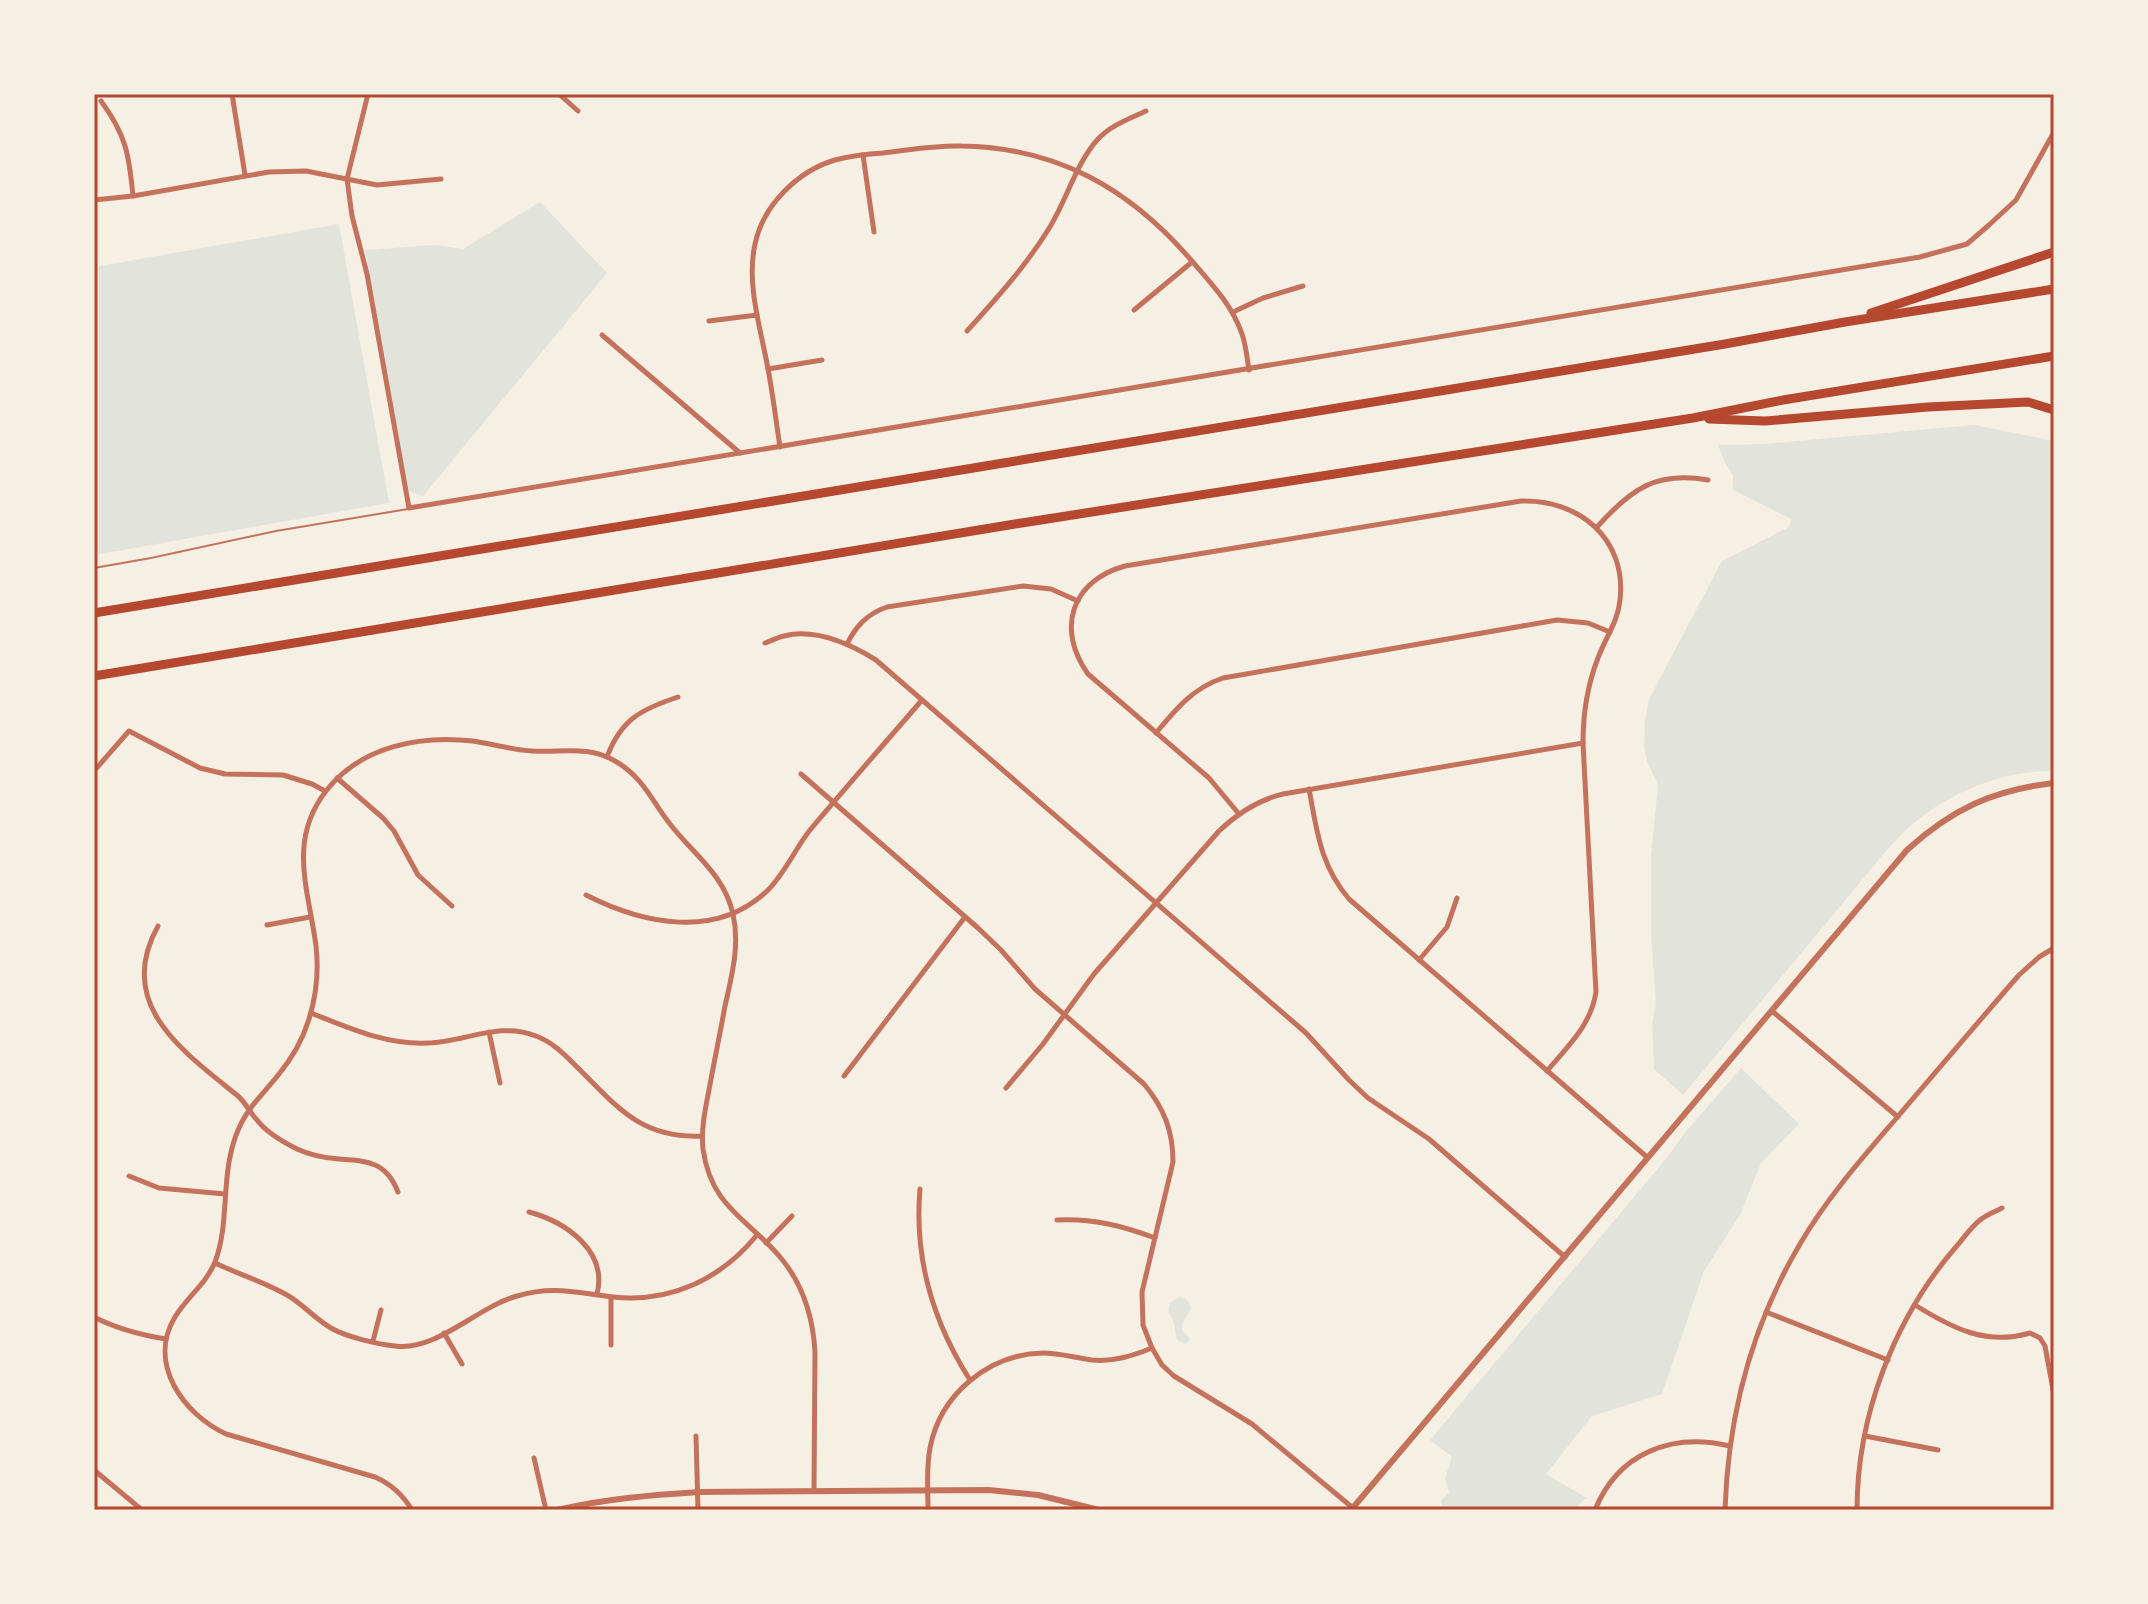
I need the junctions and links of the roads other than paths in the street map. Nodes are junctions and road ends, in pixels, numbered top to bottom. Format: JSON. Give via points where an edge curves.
{"nodes":[{"id":1,"x":232,"y":94,"type":"edge"},
{"id":2,"x":368,"y":94,"type":"edge"},
{"id":3,"x":559,"y":94,"type":"edge"},
{"id":4,"x":101,"y":101,"type":"dead end"},
{"id":5,"x":578,"y":111,"type":"dead end"},
{"id":6,"x":1146,"y":111,"type":"dead end"},
{"id":7,"x":2054,"y":132,"type":"edge"},
{"id":8,"x":863,"y":155,"type":"junction"},
{"id":9,"x":1079,"y":171,"type":"junction"},
{"id":10,"x":245,"y":175,"type":"junction"},
{"id":11,"x":347,"y":179,"type":"junction"},
{"id":12,"x":441,"y":179,"type":"dead end"},
{"id":13,"x":133,"y":196,"type":"junction"},
{"id":14,"x":94,"y":200,"type":"edge"},
{"id":15,"x":874,"y":232,"type":"dead end"},
{"id":16,"x":2054,"y":252,"type":"edge"},
{"id":17,"x":1192,"y":262,"type":"junction"},
{"id":18,"x":1303,"y":286,"type":"dead end"},
{"id":19,"x":2054,"y":289,"type":"edge"},
{"id":20,"x":1134,"y":310,"type":"dead end"},
{"id":21,"x":1233,"y":312,"type":"junction"},
{"id":22,"x":757,"y":315,"type":"junction"},
{"id":23,"x":709,"y":321,"type":"dead end"},
{"id":24,"x":1845,"y":322,"type":"junction"},
{"id":25,"x":967,"y":331,"type":"dead end"},
{"id":26,"x":602,"y":335,"type":"dead end"},
{"id":27,"x":2054,"y":356,"type":"edge"},
{"id":28,"x":822,"y":360,"type":"dead end"},
{"id":29,"x":768,"y":369,"type":"junction"},
{"id":30,"x":1249,"y":370,"type":"junction"},
{"id":31,"x":2054,"y":410,"type":"edge"},
{"id":32,"x":1693,"y":418,"type":"junction"},
{"id":33,"x":780,"y":447,"type":"junction"},
{"id":34,"x":741,"y":454,"type":"junction"},
{"id":35,"x":1708,"y":480,"type":"dead end"},
{"id":36,"x":409,"y":508,"type":"junction"},
{"id":37,"x":1597,"y":527,"type":"junction"},
{"id":38,"x":94,"y":568,"type":"edge"},
{"id":39,"x":1078,"y":601,"type":"junction"},
{"id":40,"x":94,"y":613,"type":"edge"},
{"id":41,"x":1610,"y":632,"type":"junction"},
{"id":42,"x":765,"y":643,"type":"dead end"},
{"id":43,"x":847,"y":644,"type":"junction"},
{"id":44,"x":94,"y":676,"type":"edge"},
{"id":45,"x":678,"y":697,"type":"dead end"},
{"id":46,"x":922,"y":700,"type":"junction"},
{"id":47,"x":1156,"y":733,"type":"junction"},
{"id":48,"x":1583,"y":743,"type":"junction"},
{"id":49,"x":607,"y":757,"type":"junction"},
{"id":50,"x":94,"y":771,"type":"edge"},
{"id":51,"x":801,"y":774,"type":"dead end"},
{"id":52,"x":337,"y":778,"type":"junction"},
{"id":53,"x":2054,"y":783,"type":"edge"},
{"id":54,"x":1309,"y":789,"type":"junction"},
{"id":55,"x":325,"y":791,"type":"junction"},
{"id":56,"x":833,"y":803,"type":"junction"},
{"id":57,"x":1239,"y":814,"type":"junction"},
{"id":58,"x":586,"y":895,"type":"dead end"},
{"id":59,"x":1457,"y":898,"type":"dead end"},
{"id":60,"x":1157,"y":903,"type":"junction"},
{"id":61,"x":452,"y":906,"type":"dead end"},
{"id":62,"x":733,"y":913,"type":"junction"},
{"id":63,"x":310,"y":917,"type":"junction"},
{"id":64,"x":965,"y":917,"type":"junction"},
{"id":65,"x":267,"y":925,"type":"dead end"},
{"id":66,"x":158,"y":926,"type":"dead end"},
{"id":67,"x":2054,"y":948,"type":"edge"},
{"id":68,"x":1419,"y":960,"type":"junction"},
{"id":69,"x":1772,"y":1011,"type":"junction"},
{"id":70,"x":311,"y":1013,"type":"junction"},
{"id":71,"x":1064,"y":1014,"type":"junction"},
{"id":72,"x":489,"y":1032,"type":"junction"},
{"id":73,"x":1547,"y":1071,"type":"junction"},
{"id":74,"x":844,"y":1076,"type":"dead end"},
{"id":75,"x":500,"y":1083,"type":"dead end"},
{"id":76,"x":1006,"y":1088,"type":"dead end"},
{"id":77,"x":249,"y":1110,"type":"junction"},
{"id":78,"x":1898,"y":1117,"type":"junction"},
{"id":79,"x":702,"y":1136,"type":"junction"},
{"id":80,"x":1648,"y":1158,"type":"junction"},
{"id":81,"x":129,"y":1176,"type":"dead end"},
{"id":82,"x":920,"y":1189,"type":"dead end"},
{"id":83,"x":398,"y":1192,"type":"dead end"},
{"id":84,"x":225,"y":1194,"type":"junction"},
{"id":85,"x":2002,"y":1208,"type":"dead end"},
{"id":86,"x":529,"y":1212,"type":"dead end"},
{"id":87,"x":792,"y":1216,"type":"dead end"},
{"id":88,"x":1057,"y":1220,"type":"dead end"},
{"id":89,"x":757,"y":1235,"type":"junction"},
{"id":90,"x":1155,"y":1238,"type":"junction"},
{"id":91,"x":766,"y":1243,"type":"junction"},
{"id":92,"x":1565,"y":1257,"type":"junction"},
{"id":93,"x":215,"y":1263,"type":"junction"},
{"id":94,"x":597,"y":1294,"type":"junction"},
{"id":95,"x":611,"y":1297,"type":"junction"},
{"id":96,"x":1915,"y":1305,"type":"junction"},
{"id":97,"x":381,"y":1310,"type":"dead end"},
{"id":98,"x":1766,"y":1312,"type":"junction"},
{"id":99,"x":94,"y":1317,"type":"edge"},
{"id":100,"x":444,"y":1333,"type":"junction"},
{"id":101,"x":166,"y":1339,"type":"junction"},
{"id":102,"x":373,"y":1341,"type":"junction"},
{"id":103,"x":611,"y":1345,"type":"dead end"},
{"id":104,"x":1152,"y":1348,"type":"junction"},
{"id":105,"x":1888,"y":1360,"type":"junction"},
{"id":106,"x":462,"y":1364,"type":"dead end"},
{"id":107,"x":970,"y":1380,"type":"junction"},
{"id":108,"x":2054,"y":1395,"type":"edge"},
{"id":109,"x":696,"y":1436,"type":"dead end"},
{"id":110,"x":1865,"y":1436,"type":"junction"},
{"id":111,"x":1730,"y":1446,"type":"junction"},
{"id":112,"x":1938,"y":1450,"type":"dead end"},
{"id":113,"x":534,"y":1458,"type":"dead end"},
{"id":114,"x":94,"y":1470,"type":"edge"},
{"id":115,"x":814,"y":1491,"type":"junction"},
{"id":116,"x":928,"y":1491,"type":"junction"},
{"id":117,"x":699,"y":1492,"type":"junction"},
{"id":118,"x":1352,"y":1509,"type":"edge"},
{"id":119,"x":142,"y":1510,"type":"edge"},
{"id":120,"x":412,"y":1510,"type":"edge"},
{"id":121,"x":546,"y":1510,"type":"edge"},
{"id":122,"x":557,"y":1510,"type":"edge"},
{"id":123,"x":698,"y":1510,"type":"edge"},
{"id":124,"x":928,"y":1510,"type":"edge"},
{"id":125,"x":1099,"y":1510,"type":"edge"},
{"id":126,"x":1595,"y":1510,"type":"edge"},
{"id":127,"x":1725,"y":1510,"type":"edge"},
{"id":128,"x":1857,"y":1510,"type":"edge"}],
"edges":[{"from":1,"to":10,"type":"street"},
{"from":2,"to":11,"type":"street"},
{"from":3,"to":5,"type":"street"},
{"from":4,"to":13,"type":"street","via":[[125,141]]},
{"from":6,"to":9,"type":"street","via":[[1099,138]]},
{"from":7,"to":30,"type":"street","via":[[2016,200],[1967,244],[1905,260]]},
{"from":8,"to":9,"type":"street","via":[[983,146],[1026,153]]},
{"from":8,"to":15,"type":"street"},
{"from":8,"to":22,"type":"street","via":[[811,170],[772,207],[755,243]]},
{"from":9,"to":17,"type":"street","via":[[1142,210]]},
{"from":9,"to":25,"type":"street","via":[[1030,258]]},
{"from":10,"to":11,"type":"street","via":[[306,171]]},
{"from":10,"to":13,"type":"street"},
{"from":11,"to":12,"type":"street","via":[[377,185]]},
{"from":11,"to":36,"type":"street"},
{"from":13,"to":14,"type":"street"},
{"from":16,"to":24,"type":"highway"},
{"from":17,"to":20,"type":"street"},
{"from":17,"to":21,"type":"street"},
{"from":18,"to":21,"type":"street"},
{"from":19,"to":24,"type":"highway"},
{"from":21,"to":30,"type":"street"},
{"from":22,"to":23,"type":"street"},
{"from":22,"to":29,"type":"street"},
{"from":24,"to":40,"type":"highway"},
{"from":26,"to":34,"type":"street"},
{"from":27,"to":32,"type":"highway"},
{"from":28,"to":29,"type":"street"},
{"from":29,"to":33,"type":"street"},
{"from":30,"to":33,"type":"street"},
{"from":31,"to":32,"type":"highway","via":[[2028,402],[1765,421]]},
{"from":32,"to":44,"type":"highway"},
{"from":33,"to":34,"type":"street"},
{"from":34,"to":36,"type":"street"},
{"from":35,"to":37,"type":"street","via":[[1678,477],[1644,485]]},
{"from":36,"to":38,"type":"lane"},
{"from":37,"to":39,"type":"street","via":[[1567,508],[1521,501],[1125,566],[1096,578]]},
{"from":37,"to":41,"type":"street","via":[[1614,557],[1621,587]]},
{"from":39,"to":43,"type":"street","via":[[1051,589],[1023,586],[887,607],[862,621]]},
{"from":39,"to":47,"type":"street","via":[[1071,631],[1079,661]]},
{"from":41,"to":47,"type":"street","via":[[1557,620],[1223,678],[1186,697]]},
{"from":41,"to":48,"type":"street","via":[[1591,677]]},
{"from":42,"to":43,"type":"street","via":[[805,635]]},
{"from":43,"to":46,"type":"street","via":[[876,660]]},
{"from":45,"to":49,"type":"street","via":[[652,705],[626,723]]},
{"from":46,"to":56,"type":"street"},
{"from":46,"to":60,"type":"street"},
{"from":47,"to":57,"type":"street","via":[[1209,778]]},
{"from":48,"to":54,"type":"street"},
{"from":48,"to":73,"type":"street","via":[[1596,992],[1584,1026]]},
{"from":49,"to":52,"type":"street","via":[[583,750],[526,751],[434,740],[374,753]]},
{"from":49,"to":62,"type":"street","via":[[646,787],[679,835],[716,874]]},
{"from":50,"to":55,"type":"street","via":[[129,731],[200,768],[283,775]]},
{"from":51,"to":56,"type":"street"},
{"from":52,"to":55,"type":"street"},
{"from":52,"to":61,"type":"street","via":[[383,818],[418,875]]},
{"from":53,"to":69,"type":"street","via":[[1996,794],[1928,831]]},
{"from":54,"to":57,"type":"street","via":[[1274,796]]},
{"from":54,"to":68,"type":"street","via":[[1320,846],[1339,887]]},
{"from":55,"to":63,"type":"street","via":[[310,819],[303,851]]},
{"from":56,"to":62,"type":"street","via":[[768,890]]},
{"from":56,"to":64,"type":"street"},
{"from":57,"to":60,"type":"street"},
{"from":58,"to":62,"type":"street","via":[[663,921],[704,921]]},
{"from":59,"to":68,"type":"street","via":[[1447,927]]},
{"from":60,"to":71,"type":"street"},
{"from":60,"to":92,"type":"street","via":[[1306,1033],[1368,1098],[1429,1139]]},
{"from":62,"to":79,"type":"street","via":[[735,957]]},
{"from":63,"to":65,"type":"street"},
{"from":63,"to":70,"type":"street","via":[[317,963]]},
{"from":64,"to":71,"type":"street"},
{"from":64,"to":74,"type":"street"},
{"from":66,"to":77,"type":"street","via":[[146,962],[153,1011],[177,1045]]},
{"from":67,"to":78,"type":"street","via":[[2019,975]]},
{"from":68,"to":73,"type":"street"},
{"from":69,"to":78,"type":"street"},
{"from":69,"to":80,"type":"street"},
{"from":70,"to":72,"type":"street","via":[[395,1041],[430,1043]]},
{"from":70,"to":77,"type":"street","via":[[290,1060]]},
{"from":71,"to":76,"type":"street"},
{"from":71,"to":90,"type":"street","via":[[1144,1084],[1164,1112],[1173,1162]]},
{"from":72,"to":75,"type":"street"},
{"from":72,"to":79,"type":"street","via":[[535,1035],[557,1047],[637,1122],[669,1134]]},
{"from":73,"to":80,"type":"street"},
{"from":77,"to":83,"type":"street","via":[[295,1148],[375,1164],[392,1178]]},
{"from":77,"to":84,"type":"street","via":[[232,1146]]},
{"from":78,"to":98,"type":"street","via":[[1815,1219]]},
{"from":79,"to":89,"type":"street","via":[[707,1168],[721,1197]]},
{"from":80,"to":92,"type":"street"},
{"from":81,"to":84,"type":"street","via":[[166,1190]]},
{"from":82,"to":107,"type":"street","via":[[919,1230],[928,1289],[945,1337]]},
{"from":84,"to":93,"type":"street"},
{"from":85,"to":96,"type":"street","via":[[1978,1221]]},
{"from":86,"to":94,"type":"street","via":[[564,1227],[591,1252],[599,1272]]},
{"from":87,"to":91,"type":"street"},
{"from":88,"to":90,"type":"street","via":[[1106,1223]]},
{"from":89,"to":91,"type":"street"},
{"from":89,"to":95,"type":"street","via":[[729,1264],[695,1285],[647,1298]]},
{"from":90,"to":104,"type":"street","via":[[1141,1309]]},
{"from":91,"to":115,"type":"street","via":[[795,1278],[811,1321]]},
{"from":92,"to":118,"type":"street"},
{"from":93,"to":101,"type":"street","via":[[178,1311]]},
{"from":93,"to":102,"type":"street","via":[[285,1294],[330,1328]]},
{"from":94,"to":95,"type":"street"},
{"from":94,"to":100,"type":"street","via":[[548,1290],[516,1296]]},
{"from":95,"to":103,"type":"street"},
{"from":96,"to":105,"type":"street"},
{"from":96,"to":108,"type":"street","via":[[1983,1338],[2030,1333],[2040,1338]]},
{"from":97,"to":102,"type":"street"},
{"from":98,"to":105,"type":"street"},
{"from":98,"to":111,"type":"street","via":[[1744,1376]]},
{"from":99,"to":101,"type":"street","via":[[119,1329]]},
{"from":100,"to":102,"type":"street","via":[[413,1346]]},
{"from":100,"to":106,"type":"street"},
{"from":101,"to":120,"type":"street","via":[[165,1361],[175,1389],[212,1427],[375,1477],[400,1493]]},
{"from":104,"to":107,"type":"street","via":[[1109,1360],[1025,1355]]},
{"from":104,"to":118,"type":"street","via":[[1174,1376],[1252,1424]]},
{"from":105,"to":110,"type":"street"},
{"from":107,"to":116,"type":"street","via":[[948,1405],[933,1434]]},
{"from":109,"to":117,"type":"street"},
{"from":110,"to":112,"type":"street"},
{"from":110,"to":128,"type":"street"},
{"from":111,"to":126,"type":"street","via":[[1697,1441],[1652,1450],[1616,1476]]},
{"from":111,"to":127,"type":"street"},
{"from":113,"to":121,"type":"street"},
{"from":114,"to":119,"type":"street"},
{"from":115,"to":116,"type":"street"},
{"from":115,"to":117,"type":"street"},
{"from":116,"to":124,"type":"street"},
{"from":116,"to":125,"type":"street","via":[[1014,1492]]},
{"from":117,"to":122,"type":"street"},
{"from":117,"to":123,"type":"street"}]}
